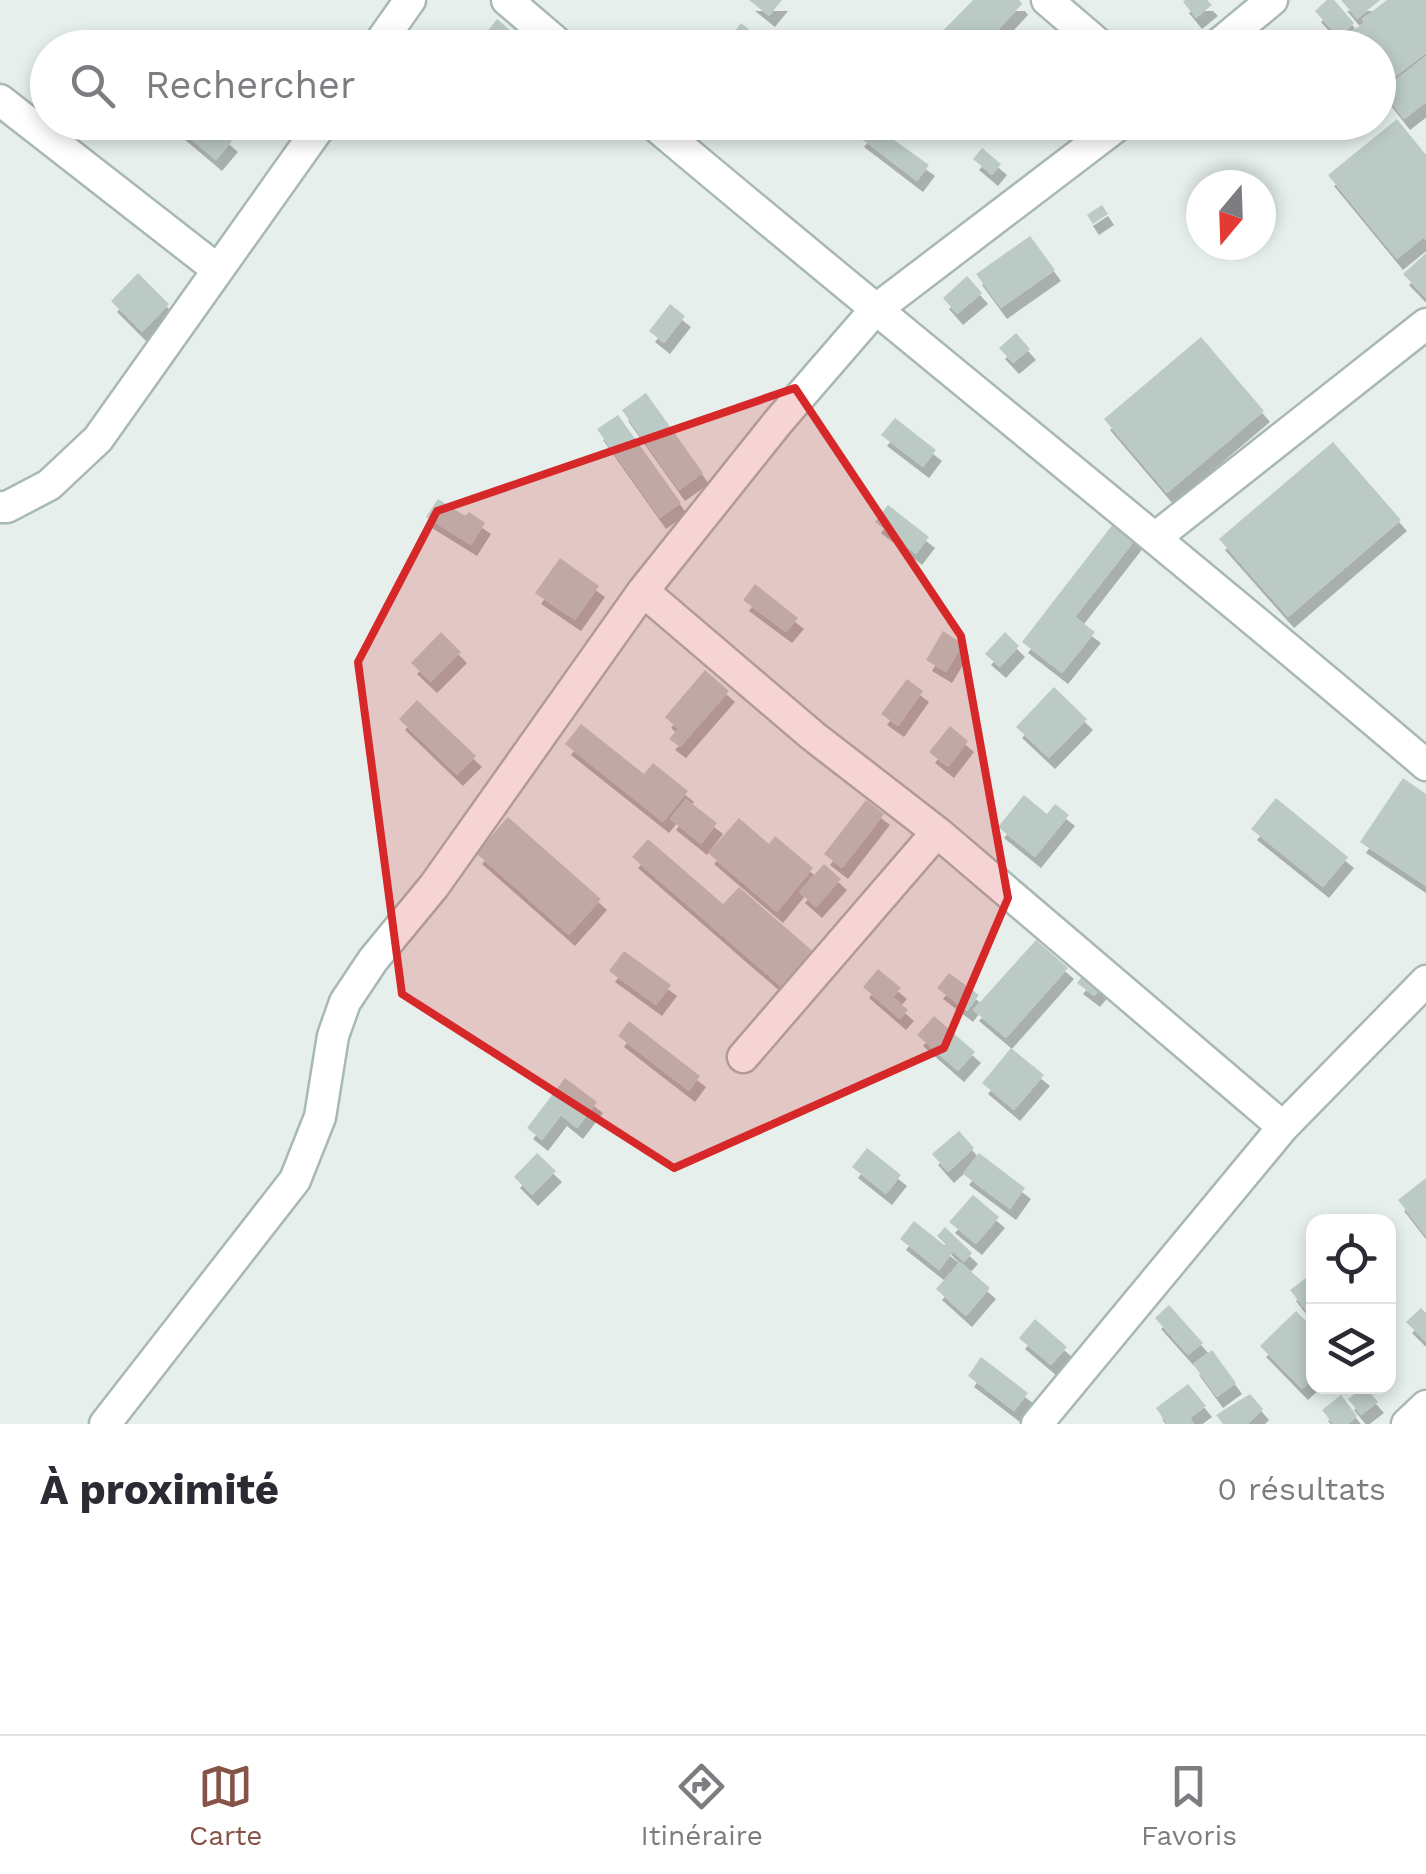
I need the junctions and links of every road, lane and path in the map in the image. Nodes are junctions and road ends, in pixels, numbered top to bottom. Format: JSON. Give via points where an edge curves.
{"nodes":[{"id":1,"x":410,"y":0,"type":"edge"},
{"id":2,"x":506,"y":0,"type":"edge"},
{"id":3,"x":1046,"y":0,"type":"edge"},
{"id":4,"x":1272,"y":0,"type":"edge"},
{"id":5,"x":389,"y":30,"type":"edge"},
{"id":6,"x":542,"y":30,"type":"edge"},
{"id":7,"x":1081,"y":30,"type":"edge"},
{"id":8,"x":1236,"y":30,"type":"edge"},
{"id":9,"x":0,"y":100,"type":"edge"},
{"id":10,"x":30,"y":123,"type":"edge"},
{"id":11,"x":51,"y":140,"type":"edge"},
{"id":12,"x":310,"y":140,"type":"edge"},
{"id":13,"x":673,"y":140,"type":"edge"},
{"id":14,"x":1098,"y":140,"type":"edge"},
{"id":15,"x":218,"y":270,"type":"junction"},
{"id":16,"x":874,"y":311,"type":"junction"},
{"id":17,"x":1426,"y":324,"type":"edge"},
{"id":18,"x":0,"y":507,"type":"edge"},
{"id":19,"x":1155,"y":538,"type":"junction"},
{"id":20,"x":643,"y":591,"type":"junction"},
{"id":21,"x":1426,"y":765,"type":"edge"},
{"id":22,"x":937,"y":832,"type":"junction"},
{"id":23,"x":1426,"y":981,"type":"edge"},
{"id":24,"x":744,"y":1058,"type":"dead end"},
{"id":25,"x":1283,"y":1127,"type":"junction"},
{"id":26,"x":1426,"y":1406,"type":"edge"},
{"id":27,"x":105,"y":1424,"type":"edge"},
{"id":28,"x":1037,"y":1424,"type":"edge"},
{"id":29,"x":1406,"y":1424,"type":"edge"}],
"edges":[{"from":1,"to":5,"type":"street"},
{"from":2,"to":6,"type":"street"},
{"from":3,"to":7,"type":"street"},
{"from":4,"to":8,"type":"street"},
{"from":9,"to":10,"type":"street"},
{"from":11,"to":15,"type":"street"},
{"from":12,"to":15,"type":"street"},
{"from":13,"to":16,"type":"street"},
{"from":14,"to":16,"type":"street"},
{"from":15,"to":18,"type":"street","via":[[98,438],[48,484]]},
{"from":16,"to":19,"type":"street"},
{"from":16,"to":20,"type":"street"},
{"from":17,"to":19,"type":"street"},
{"from":19,"to":21,"type":"street"},
{"from":20,"to":22,"type":"street"},
{"from":20,"to":27,"type":"street","via":[[345,1002],[332,1036],[320,1117],[295,1180]]},
{"from":22,"to":24,"type":"street"},
{"from":22,"to":25,"type":"street"},
{"from":23,"to":25,"type":"street"},
{"from":25,"to":28,"type":"street"},
{"from":26,"to":29,"type":"street"}]}
